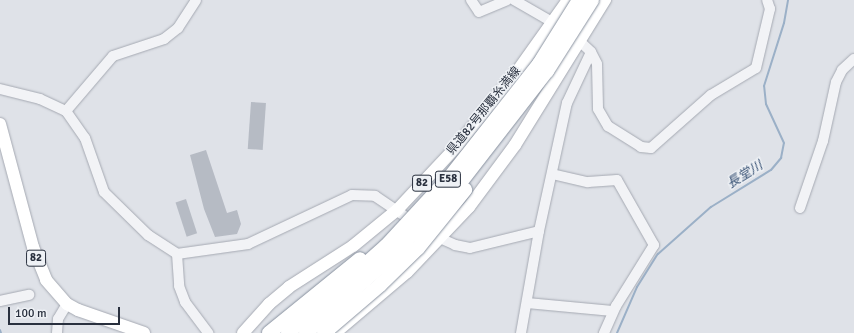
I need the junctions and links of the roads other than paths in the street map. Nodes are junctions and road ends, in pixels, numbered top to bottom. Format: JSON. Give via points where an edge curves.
{"nodes":[{"id":1,"x":196,"y":0,"type":"edge"},
{"id":2,"x":471,"y":0,"type":"edge"},
{"id":3,"x":507,"y":0,"type":"edge"},
{"id":4,"x":514,"y":0,"type":"edge"},
{"id":5,"x":568,"y":0,"type":"edge"},
{"id":6,"x":579,"y":0,"type":"edge"},
{"id":7,"x":592,"y":0,"type":"edge"},
{"id":8,"x":605,"y":0,"type":"edge"},
{"id":9,"x":768,"y":0,"type":"edge"},
{"id":10,"x":554,"y":22,"type":"junction"},
{"id":11,"x":581,"y":40,"type":"junction"},
{"id":12,"x":592,"y":52,"type":"junction"},
{"id":13,"x":854,"y":58,"type":"edge"},
{"id":14,"x":0,"y":89,"type":"edge"},
{"id":15,"x":66,"y":111,"type":"junction"},
{"id":16,"x":506,"y":118,"type":"junction"},
{"id":17,"x":0,"y":124,"type":"edge"},
{"id":18,"x":552,"y":174,"type":"junction"},
{"id":19,"x":800,"y":208,"type":"dead end"},
{"id":20,"x":397,"y":210,"type":"junction"},
{"id":21,"x":539,"y":231,"type":"junction"},
{"id":22,"x":440,"y":239,"type":"junction"},
{"id":23,"x":176,"y":254,"type":"junction"},
{"id":24,"x":29,"y":295,"type":"dead end"},
{"id":25,"x":0,"y":301,"type":"edge"},
{"id":26,"x":527,"y":302,"type":"junction"},
{"id":27,"x":67,"y":304,"type":"junction"},
{"id":28,"x":613,"y":311,"type":"junction"},
{"id":29,"x":57,"y":333,"type":"edge"},
{"id":30,"x":144,"y":333,"type":"edge"},
{"id":31,"x":208,"y":333,"type":"edge"},
{"id":32,"x":242,"y":333,"type":"edge"},
{"id":33,"x":269,"y":333,"type":"edge"},
{"id":34,"x":288,"y":333,"type":"edge"},
{"id":35,"x":306,"y":333,"type":"edge"},
{"id":36,"x":324,"y":333,"type":"edge"},
{"id":37,"x":335,"y":333,"type":"edge"},
{"id":38,"x":521,"y":333,"type":"edge"},
{"id":39,"x":604,"y":333,"type":"edge"}],
"edges":[{"from":1,"to":15,"type":"street","via":[[178,28],[164,38],[113,56]]},
{"from":2,"to":3,"type":"street","via":[[480,12]]},
{"from":4,"to":10,"type":"street"},
{"from":5,"to":10,"type":"main road","name":"県道82号那覇糸満線","number":"82"},
{"from":6,"to":16,"type":"highway","number":"E58","bridge":true},
{"from":7,"to":16,"type":"highway","number":"E58","bridge":true,"via":[[547,71]]},
{"from":8,"to":11,"type":"main road"},
{"from":9,"to":12,"type":"street","via":[[770,9],[756,68],[712,95],[650,148],[641,147],[608,126],[598,109],[597,64]]},
{"from":10,"to":11,"type":"street"},
{"from":10,"to":20,"type":"main road","name":"県道82号那覇糸満線","number":"82","via":[[457,146]]},
{"from":11,"to":12,"type":"street"},
{"from":11,"to":22,"type":"main road","via":[[515,145],[469,207]]},
{"from":12,"to":18,"type":"street","via":[[566,103]]},
{"from":13,"to":19,"type":"street","via":[[842,70],[836,82],[823,141]]},
{"from":14,"to":15,"type":"street","via":[[40,99]]},
{"from":15,"to":23,"type":"street","via":[[85,138],[104,192],[148,235]]},
{"from":16,"to":33,"type":"highway","bridge":true,"via":[[367,253]]},
{"from":16,"to":34,"type":"highway","number":"E58","bridge":true,"via":[[386,246]]},
{"from":16,"to":35,"type":"highway","number":"E58","bridge":true,"via":[[424,223],[366,280]]},
{"from":16,"to":36,"type":"highway","bridge":true,"via":[[468,187],[418,248]]},
{"from":17,"to":27,"type":"main road","number":"82","via":[[38,263],[46,280]]},
{"from":18,"to":21,"type":"street"},
{"from":18,"to":28,"type":"street","via":[[588,182],[617,180],[654,245]]},
{"from":20,"to":22,"type":"street"},
{"from":20,"to":23,"type":"street","via":[[375,196],[352,195],[248,244]]},
{"from":20,"to":32,"type":"main road","name":"県道82号那覇糸満線","number":"82","via":[[359,242],[284,291]]},
{"from":21,"to":22,"type":"street","via":[[470,248]]},
{"from":21,"to":26,"type":"street"},
{"from":22,"to":37,"type":"main road"},
{"from":23,"to":31,"type":"street","via":[[179,286],[185,302]]},
{"from":24,"to":25,"type":"street"},
{"from":26,"to":28,"type":"street"},
{"from":26,"to":38,"type":"street"},
{"from":27,"to":29,"type":"street","via":[[58,319]]},
{"from":27,"to":30,"type":"main road","number":"82","via":[[99,320]]},
{"from":28,"to":39,"type":"street"}]}
